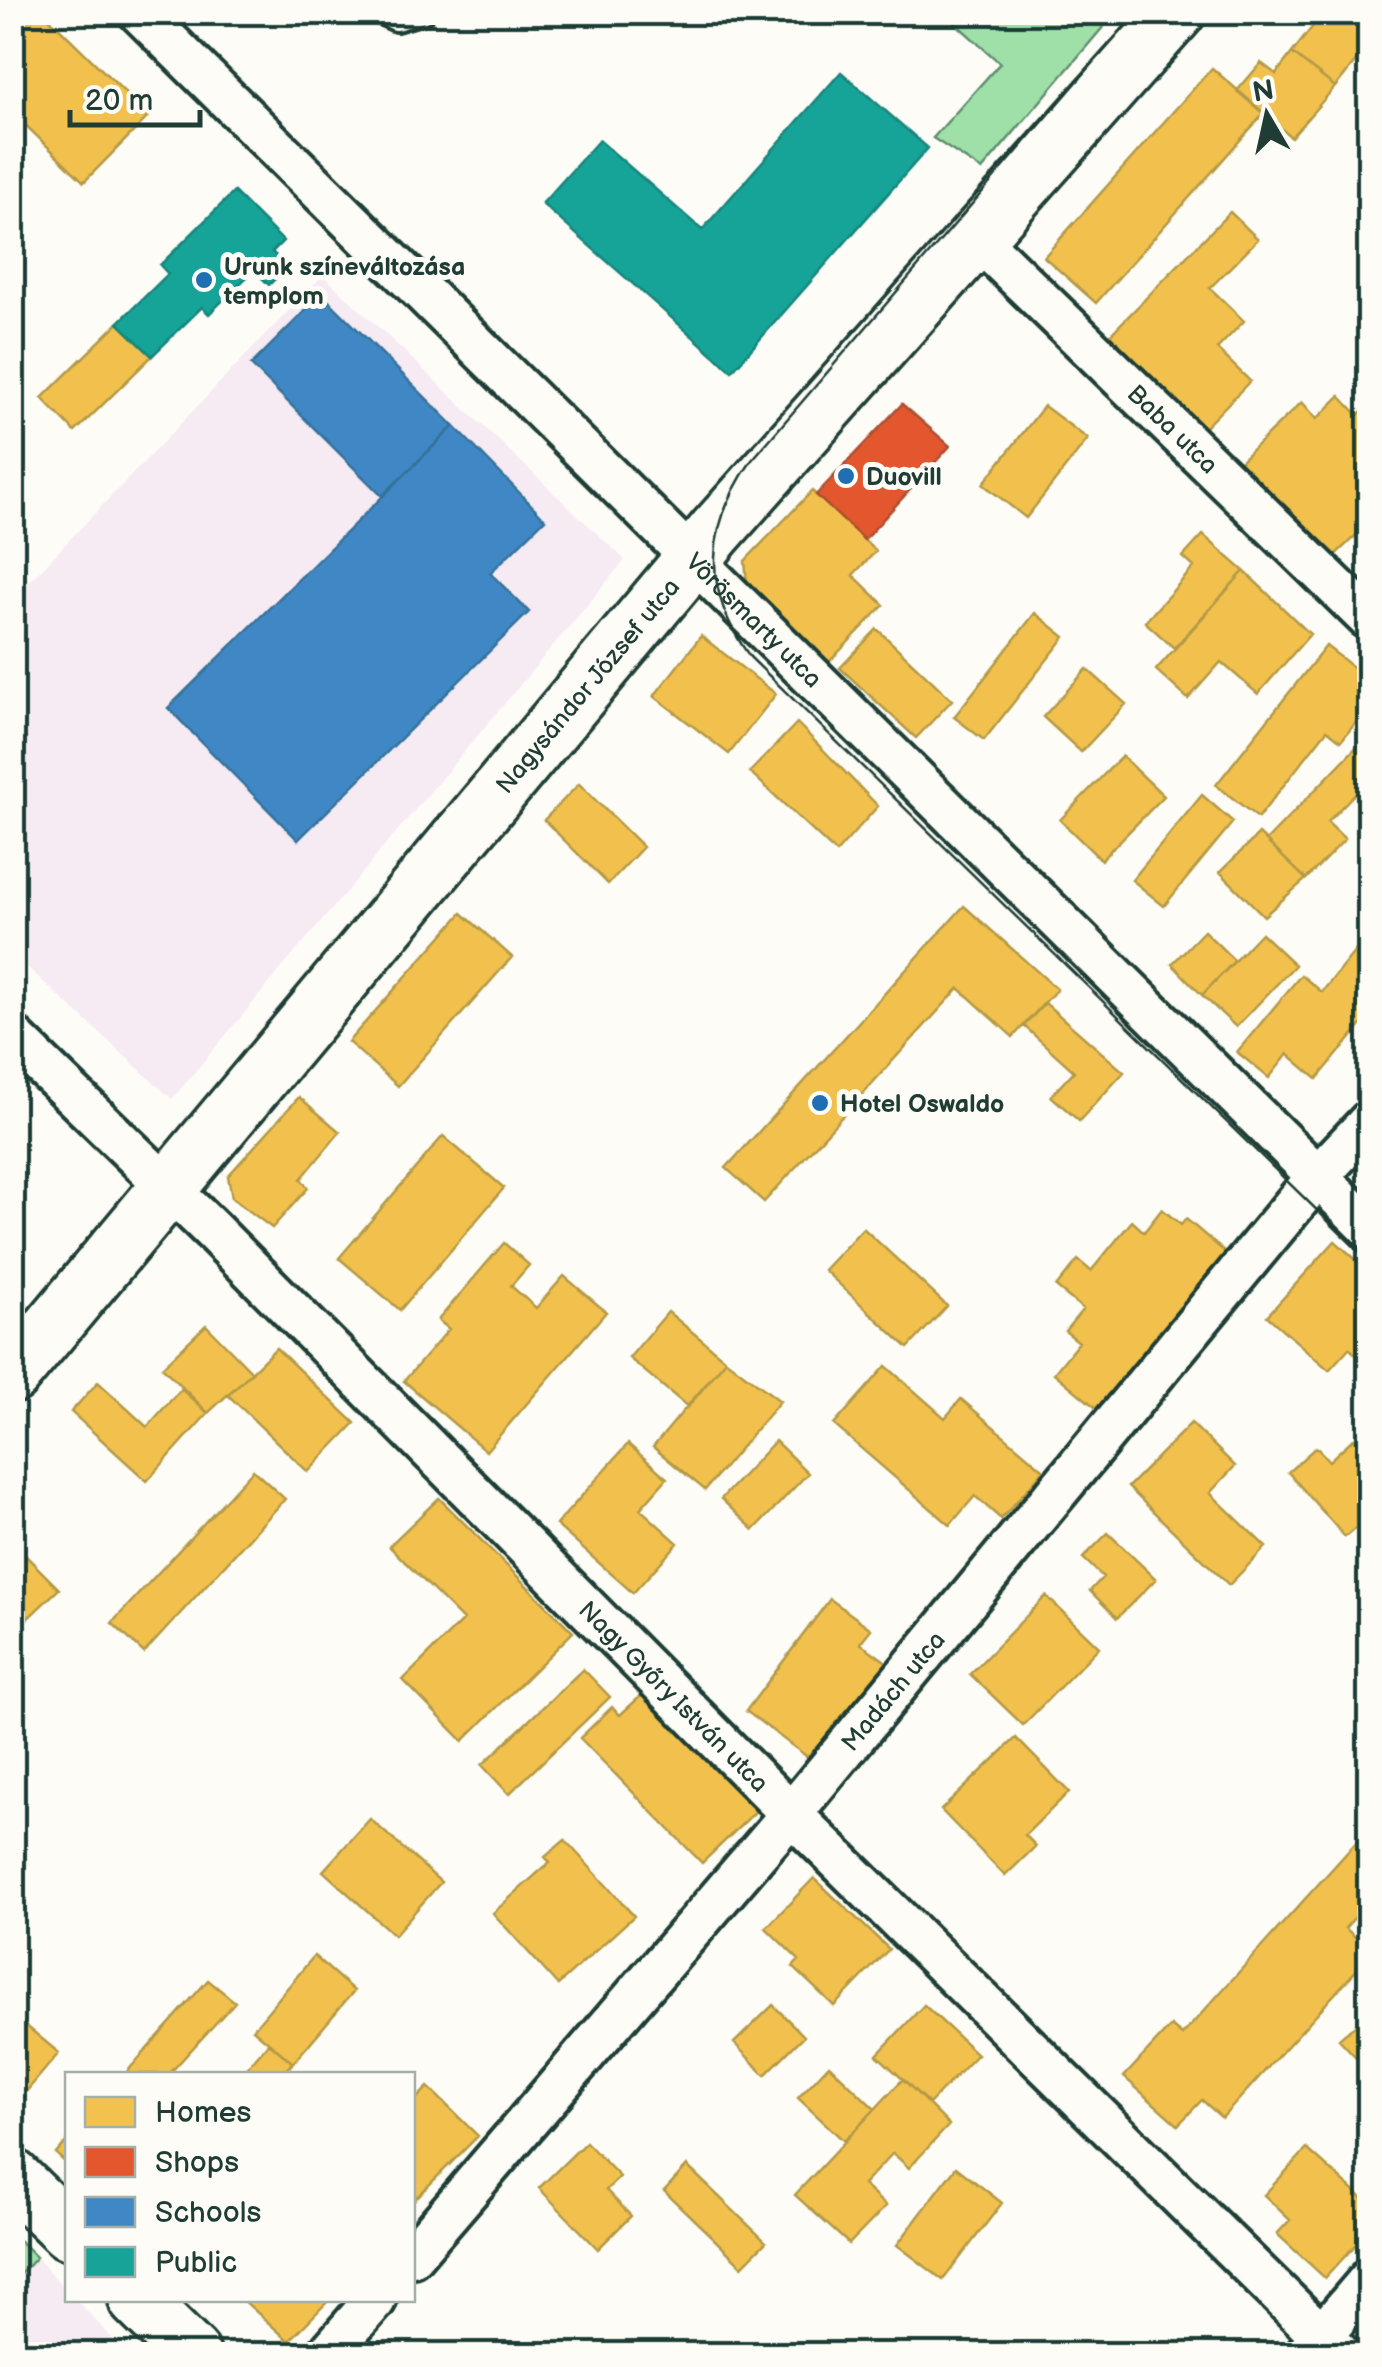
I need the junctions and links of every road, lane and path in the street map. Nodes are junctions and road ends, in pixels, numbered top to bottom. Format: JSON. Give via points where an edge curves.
{"nodes":[{"id":1,"x":139,"y":12,"type":"edge"},
{"id":2,"x":378,"y":12,"type":"edge"},
{"id":3,"x":424,"y":12,"type":"edge"},
{"id":4,"x":1177,"y":12,"type":"edge"},
{"id":5,"x":976,"y":236,"type":"junction"},
{"id":6,"x":694,"y":559,"type":"junction"},
{"id":7,"x":1370,"y":620,"type":"edge"},
{"id":8,"x":12,"y":1036,"type":"edge"},
{"id":9,"x":1370,"y":1121,"type":"edge"},
{"id":10,"x":1317,"y":1177,"type":"junction"},
{"id":11,"x":168,"y":1188,"type":"junction"},
{"id":12,"x":1370,"y":1228,"type":"edge"},
{"id":13,"x":12,"y":1375,"type":"edge"},
{"id":14,"x":790,"y":1814,"type":"junction"},
{"id":15,"x":12,"y":2176,"type":"edge"},
{"id":16,"x":65,"y":2228,"type":"edge"},
{"id":17,"x":415,"y":2252,"type":"edge"},
{"id":18,"x":1370,"y":2279,"type":"edge"},
{"id":19,"x":138,"y":2302,"type":"edge"},
{"id":20,"x":373,"y":2302,"type":"edge"},
{"id":21,"x":1322,"y":2349,"type":"edge"},
{"id":22,"x":192,"y":2354,"type":"edge"},
{"id":23,"x":328,"y":2354,"type":"edge"}],
"edges":[{"from":1,"to":6,"type":"street","name":"Vörösmarty utca"},
{"from":2,"to":3,"type":"lane","via":[[396,20]]},
{"from":4,"to":5,"type":"street","name":"Nagysándor József utca"},
{"from":5,"to":6,"type":"street","name":"Nagysándor József utca"},
{"from":5,"to":7,"type":"street","name":"Baba utca"},
{"from":6,"to":10,"type":"street","name":"Vörösmarty utca"},
{"from":6,"to":11,"type":"street","name":"Nagysándor József utca"},
{"from":8,"to":11,"type":"street","name":"Nagy Győry István utca"},
{"from":9,"to":10,"type":"street","name":"Madách utca"},
{"from":10,"to":12,"type":"street","name":"Vörösmarty utca"},
{"from":10,"to":14,"type":"street","name":"Madách utca"},
{"from":11,"to":13,"type":"street","name":"Nagysándor József utca"},
{"from":11,"to":14,"type":"street","name":"Nagy Győry István utca"},
{"from":14,"to":17,"type":"street","name":"Madách utca"},
{"from":14,"to":21,"type":"street","name":"Nagy Győry István utca"},
{"from":15,"to":16,"type":"street"},
{"from":18,"to":21,"type":"street"},
{"from":19,"to":22,"type":"street"},
{"from":20,"to":23,"type":"street"}]}
